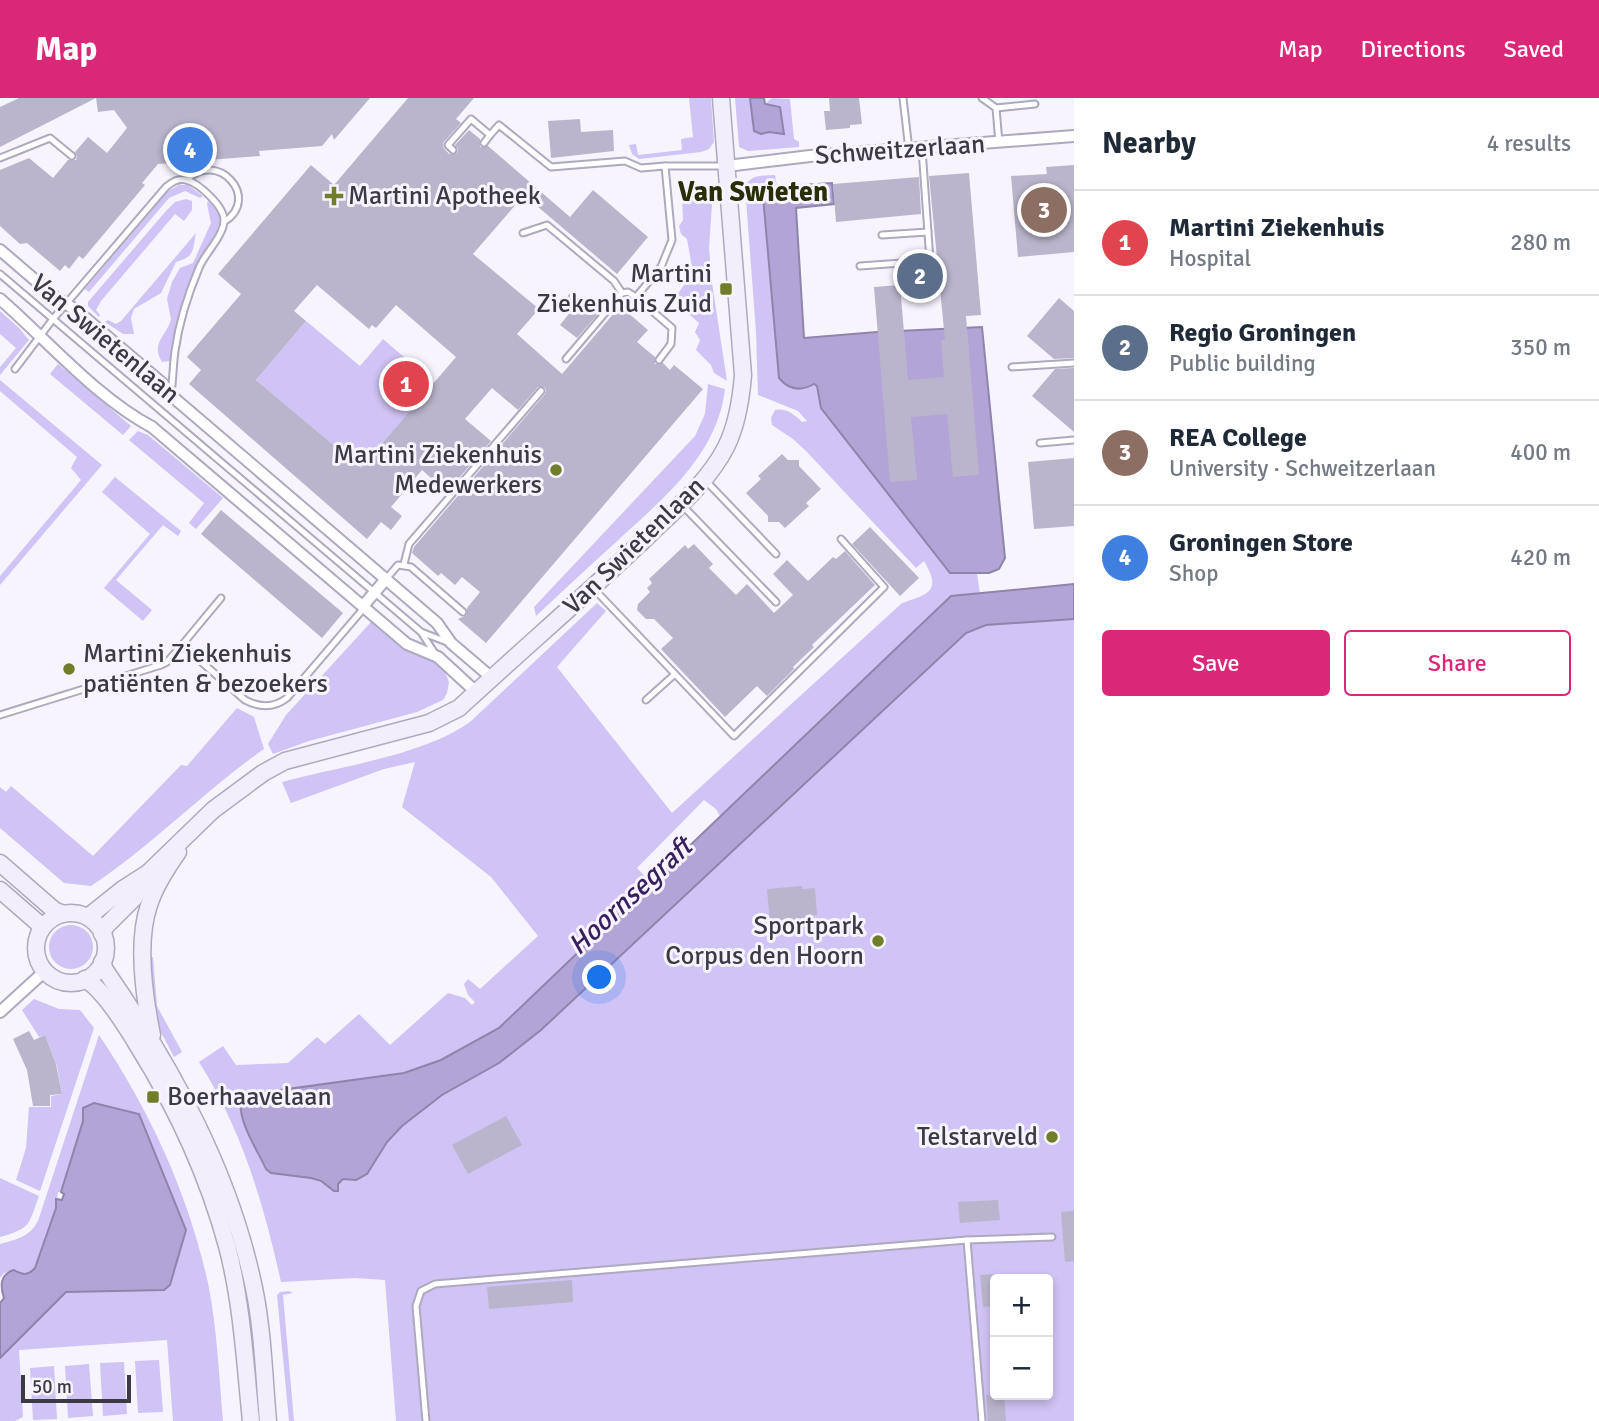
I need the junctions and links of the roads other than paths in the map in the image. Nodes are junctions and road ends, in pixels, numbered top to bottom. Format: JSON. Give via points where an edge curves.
{"nodes":[{"id":1,"x":721,"y":98,"type":"edge"},
{"id":2,"x":903,"y":98,"type":"edge"},
{"id":3,"x":982,"y":98,"type":"edge"},
{"id":4,"x":1035,"y":104,"type":"dead end"},
{"id":5,"x":996,"y":108,"type":"junction"},
{"id":6,"x":490,"y":135,"type":"junction"},
{"id":7,"x":1074,"y":136,"type":"edge"},
{"id":8,"x":484,"y":143,"type":"dead end"},
{"id":9,"x":999,"y":143,"type":"junction"},
{"id":10,"x":922,"y":149,"type":"junction"},
{"id":11,"x":453,"y":150,"type":"dead end"},
{"id":12,"x":909,"y":150,"type":"junction"},
{"id":13,"x":72,"y":156,"type":"dead end"},
{"id":14,"x":0,"y":158,"type":"edge"},
{"id":15,"x":665,"y":166,"type":"junction"},
{"id":16,"x":727,"y":166,"type":"junction"},
{"id":17,"x":187,"y":180,"type":"junction"},
{"id":18,"x":224,"y":222,"type":"junction"},
{"id":19,"x":928,"y":232,"type":"junction"},
{"id":20,"x":523,"y":233,"type":"dead end"},
{"id":21,"x":882,"y":235,"type":"dead end"},
{"id":22,"x":0,"y":250,"type":"edge"},
{"id":23,"x":860,"y":266,"type":"dead end"},
{"id":24,"x":0,"y":274,"type":"edge"},
{"id":25,"x":622,"y":293,"type":"junction"},
{"id":26,"x":636,"y":297,"type":"junction"},
{"id":27,"x":0,"y":299,"type":"edge"},
{"id":28,"x":66,"y":304,"type":"junction"},
{"id":29,"x":53,"y":319,"type":"junction"},
{"id":30,"x":40,"y":337,"type":"junction"},
{"id":31,"x":566,"y":359,"type":"dead end"},
{"id":32,"x":659,"y":360,"type":"dead end"},
{"id":33,"x":1074,"y":363,"type":"edge"},
{"id":34,"x":1012,"y":367,"type":"dead end"},
{"id":35,"x":15,"y":369,"type":"dead end"},
{"id":36,"x":541,"y":391,"type":"dead end"},
{"id":37,"x":171,"y":394,"type":"junction"},
{"id":38,"x":1074,"y":440,"type":"edge"},
{"id":39,"x":1040,"y":443,"type":"dead end"},
{"id":40,"x":704,"y":480,"type":"junction"},
{"id":41,"x":681,"y":504,"type":"junction"},
{"id":42,"x":841,"y":539,"type":"dead end"},
{"id":43,"x":776,"y":554,"type":"dead end"},
{"id":44,"x":404,"y":564,"type":"junction"},
{"id":45,"x":386,"y":579,"type":"junction"},
{"id":46,"x":592,"y":587,"type":"junction"},
{"id":47,"x":374,"y":592,"type":"junction"},
{"id":48,"x":222,"y":598,"type":"dead end"},
{"id":49,"x":776,"y":602,"type":"dead end"},
{"id":50,"x":363,"y":607,"type":"junction"},
{"id":51,"x":463,"y":612,"type":"dead end"},
{"id":52,"x":421,"y":632,"type":"junction"},
{"id":53,"x":451,"y":643,"type":"junction"},
{"id":54,"x":182,"y":645,"type":"junction"},
{"id":55,"x":438,"y":657,"type":"junction"},
{"id":56,"x":675,"y":674,"type":"junction"},
{"id":57,"x":492,"y":678,"type":"junction"},
{"id":58,"x":476,"y":692,"type":"junction"},
{"id":59,"x":646,"y":700,"type":"dead end"},
{"id":60,"x":0,"y":715,"type":"edge"},
{"id":61,"x":196,"y":825,"type":"junction"},
{"id":62,"x":0,"y":863,"type":"edge"},
{"id":63,"x":148,"y":873,"type":"junction"},
{"id":64,"x":0,"y":890,"type":"edge"},
{"id":65,"x":63,"y":914,"type":"junction"},
{"id":66,"x":88,"y":918,"type":"junction"},
{"id":67,"x":41,"y":929,"type":"junction"},
{"id":68,"x":102,"y":934,"type":"junction"},
{"id":69,"x":102,"y":962,"type":"junction"},
{"id":70,"x":45,"y":971,"type":"junction"},
{"id":71,"x":85,"y":979,"type":"junction"},
{"id":72,"x":0,"y":1012,"type":"edge"},
{"id":73,"x":154,"y":1044,"type":"junction"},
{"id":74,"x":1052,"y":1237,"type":"dead end"},
{"id":75,"x":967,"y":1240,"type":"junction"},
{"id":76,"x":250,"y":1421,"type":"edge"},
{"id":77,"x":268,"y":1421,"type":"edge"},
{"id":78,"x":426,"y":1421,"type":"edge"},
{"id":79,"x":982,"y":1421,"type":"edge"}],
"edges":[{"from":1,"to":16,"type":"main road","name":"Van Swietenlaan"},
{"from":2,"to":12,"type":"lane"},
{"from":3,"to":5,"type":"lane"},
{"from":4,"to":5,"type":"lane"},
{"from":5,"to":9,"type":"lane"},
{"from":6,"to":8,"type":"lane"},
{"from":6,"to":11,"type":"lane","via":[[471,119],[448,145]]},
{"from":6,"to":15,"type":"lane","via":[[499,125],[551,167],[625,161],[642,169]]},
{"from":7,"to":9,"type":"street","name":"Schweitzerlaan"},
{"from":9,"to":10,"type":"street","name":"Schweitzerlaan"},
{"from":10,"to":12,"type":"street","name":"Schweitzerlaan"},
{"from":10,"to":19,"type":"lane"},
{"from":12,"to":16,"type":"street","name":"Schweitzerlaan"},
{"from":13,"to":14,"type":"lane","via":[[50,138]]},
{"from":15,"to":16,"type":"lane"},
{"from":15,"to":26,"type":"lane","via":[[672,240],[661,267]]},
{"from":16,"to":40,"type":"main road","name":"Van Swietenlaan","via":[[741,396],[726,447]]},
{"from":17,"to":18,"type":"lane","via":[[221,208]]},
{"from":17,"to":18,"type":"lane","via":[[209,170],[231,180],[238,207]]},
{"from":17,"to":28,"type":"lane","via":[[166,187]]},
{"from":18,"to":37,"type":"lane","via":[[188,298]]},
{"from":19,"to":21,"type":"lane"},
{"from":19,"to":23,"type":"lane","via":[[930,261]]},
{"from":20,"to":25,"type":"lane","via":[[547,225],[614,281]]},
{"from":22,"to":28,"type":"street","name":"Van Swietenlaan"},
{"from":24,"to":29,"type":"lane","name":"Van Swietenlaan"},
{"from":25,"to":26,"type":"lane"},
{"from":25,"to":31,"type":"lane"},
{"from":26,"to":32,"type":"lane","via":[[672,328],[671,344]]},
{"from":27,"to":30,"type":"street","name":"Van Swietenlaan"},
{"from":28,"to":29,"type":"lane"},
{"from":28,"to":37,"type":"street","name":"Van Swietenlaan"},
{"from":29,"to":30,"type":"lane"},
{"from":29,"to":47,"type":"lane","name":"Van Swietenlaan"},
{"from":30,"to":35,"type":"lane"},
{"from":30,"to":50,"type":"street","name":"Van Swietenlaan"},
{"from":33,"to":34,"type":"lane"},
{"from":36,"to":44,"type":"lane","via":[[409,544]]},
{"from":37,"to":45,"type":"street","name":"Van Swietenlaan"},
{"from":38,"to":39,"type":"lane"},
{"from":40,"to":41,"type":"main road","name":"Van Swietenlaan"},
{"from":40,"to":43,"type":"lane"},
{"from":41,"to":46,"type":"main road","name":"Van Swietenlaan"},
{"from":41,"to":49,"type":"lane"},
{"from":42,"to":56,"type":"lane","via":[[884,587],[734,736]]},
{"from":44,"to":45,"type":"lane"},
{"from":44,"to":51,"type":"lane"},
{"from":45,"to":47,"type":"street"},
{"from":45,"to":53,"type":"street","name":"Van Swietenlaan","via":[[437,623]]},
{"from":46,"to":56,"type":"lane"},
{"from":46,"to":57,"type":"main road","name":"Van Swietenlaan"},
{"from":47,"to":50,"type":"street"},
{"from":47,"to":52,"type":"lane","name":"Van Swietenlaan"},
{"from":48,"to":54,"type":"lane"},
{"from":50,"to":54,"type":"lane","via":[[288,698],[271,706],[245,700]]},
{"from":50,"to":55,"type":"street","name":"Van Swietenlaan","via":[[413,648]]},
{"from":52,"to":53,"type":"lane"},
{"from":52,"to":55,"type":"lane"},
{"from":53,"to":57,"type":"street","name":"Van Swietenlaan"},
{"from":54,"to":60,"type":"lane","via":[[161,665]]},
{"from":55,"to":58,"type":"street","name":"Van Swietenlaan"},
{"from":56,"to":59,"type":"lane"},
{"from":57,"to":58,"type":"main road","name":"Van Swietenlaan"},
{"from":58,"to":61,"type":"main road","name":"Van Swietenlaan","via":[[459,708],[429,723],[285,761],[241,787]]},
{"from":61,"to":63,"type":"main road","name":"Van Swietenlaan"},
{"from":61,"to":73,"type":"main road","via":[[159,884],[142,933],[146,1004]]},
{"from":62,"to":65,"type":"main road"},
{"from":63,"to":66,"type":"main road","name":"Van Swietenlaan"},
{"from":63,"to":68,"type":"main road","name":"Van Swietenlaan","via":[[134,898]]},
{"from":64,"to":67,"type":"main road"},
{"from":65,"to":66,"type":"main road"},
{"from":65,"to":67,"type":"main road"},
{"from":66,"to":68,"type":"main road"},
{"from":67,"to":70,"type":"main road","via":[[36,951]]},
{"from":68,"to":69,"type":"main road"},
{"from":69,"to":71,"type":"main road"},
{"from":69,"to":73,"type":"main road"},
{"from":70,"to":71,"type":"main road","via":[[64,981]]},
{"from":70,"to":72,"type":"street"},
{"from":71,"to":76,"type":"main road","via":[[115,1013],[155,1073],[202,1176],[237,1294]]},
{"from":73,"to":77,"type":"main road","via":[[213,1160],[240,1237],[255,1292]]},
{"from":74,"to":75,"type":"lane"},
{"from":75,"to":78,"type":"lane","via":[[435,1284],[421,1292],[416,1306]]},
{"from":75,"to":79,"type":"lane"}]}
